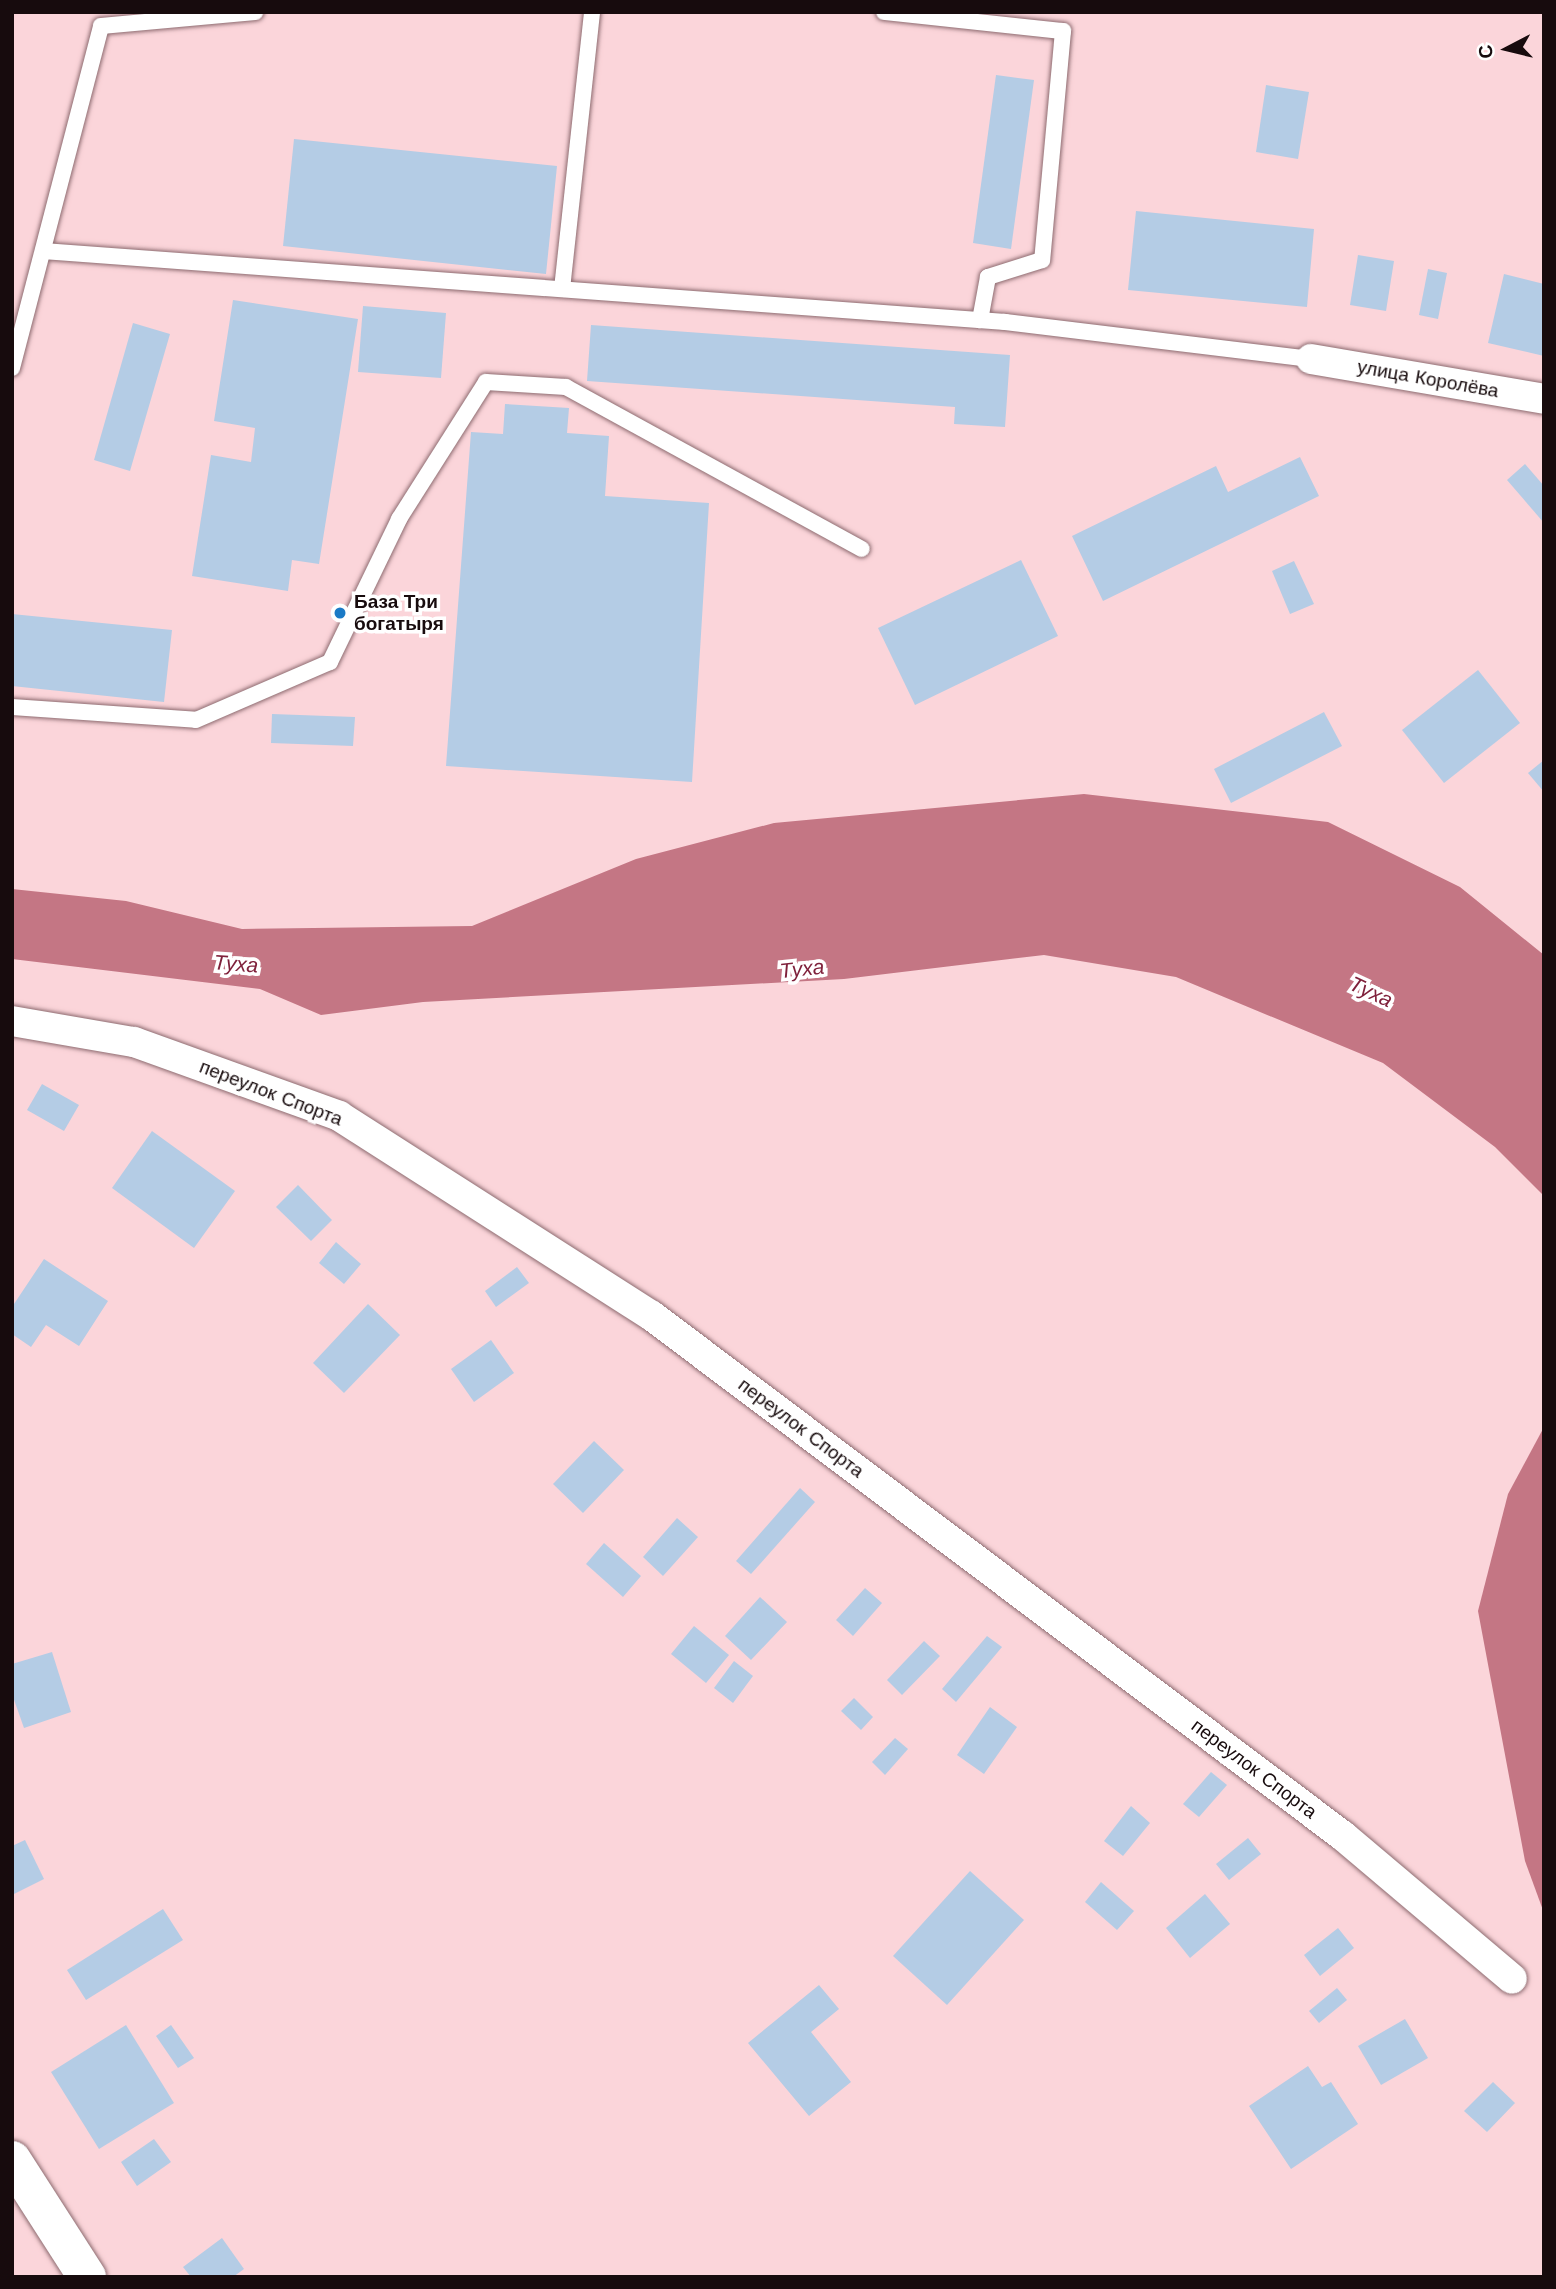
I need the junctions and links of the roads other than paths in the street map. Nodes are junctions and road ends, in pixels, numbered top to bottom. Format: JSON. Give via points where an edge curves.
{"nodes":[{"id":1,"x":255,"y":12,"type":"edge"},
{"id":2,"x":592,"y":12,"type":"edge"},
{"id":3,"x":884,"y":12,"type":"edge"},
{"id":4,"x":43,"y":251,"type":"junction"},
{"id":5,"x":562,"y":289,"type":"junction"},
{"id":6,"x":980,"y":320,"type":"junction"},
{"id":7,"x":1311,"y":359,"type":"joint"},
{"id":8,"x":12,"y":368,"type":"edge"},
{"id":9,"x":1544,"y":399,"type":"edge"},
{"id":10,"x":862,"y":549,"type":"dead end"},
{"id":11,"x":12,"y":707,"type":"edge"},
{"id":12,"x":12,"y":1021,"type":"edge"},
{"id":13,"x":1511,"y":1979,"type":"dead end"},
{"id":14,"x":12,"y":2160,"type":"edge"},
{"id":15,"x":87,"y":2277,"type":"edge"}],
"edges":[{"from":1,"to":4,"type":"lane","via":[[100,26]]},
{"from":2,"to":5,"type":"lane"},
{"from":3,"to":6,"type":"lane","via":[[1063,31],[1042,260],[988,277]]},
{"from":4,"to":5,"type":"lane"},
{"from":4,"to":8,"type":"lane"},
{"from":5,"to":6,"type":"lane"},
{"from":6,"to":7,"type":"lane"},
{"from":7,"to":9,"type":"street","name":"улица Королёва"},
{"from":10,"to":11,"type":"lane","via":[[566,387],[486,382],[399,519],[330,662],[196,720]]},
{"from":12,"to":13,"type":"street","name":"переулок Спорта","via":[[134,1042],[339,1116],[652,1316],[1343,1836]]},
{"from":14,"to":15,"type":"street"}]}
